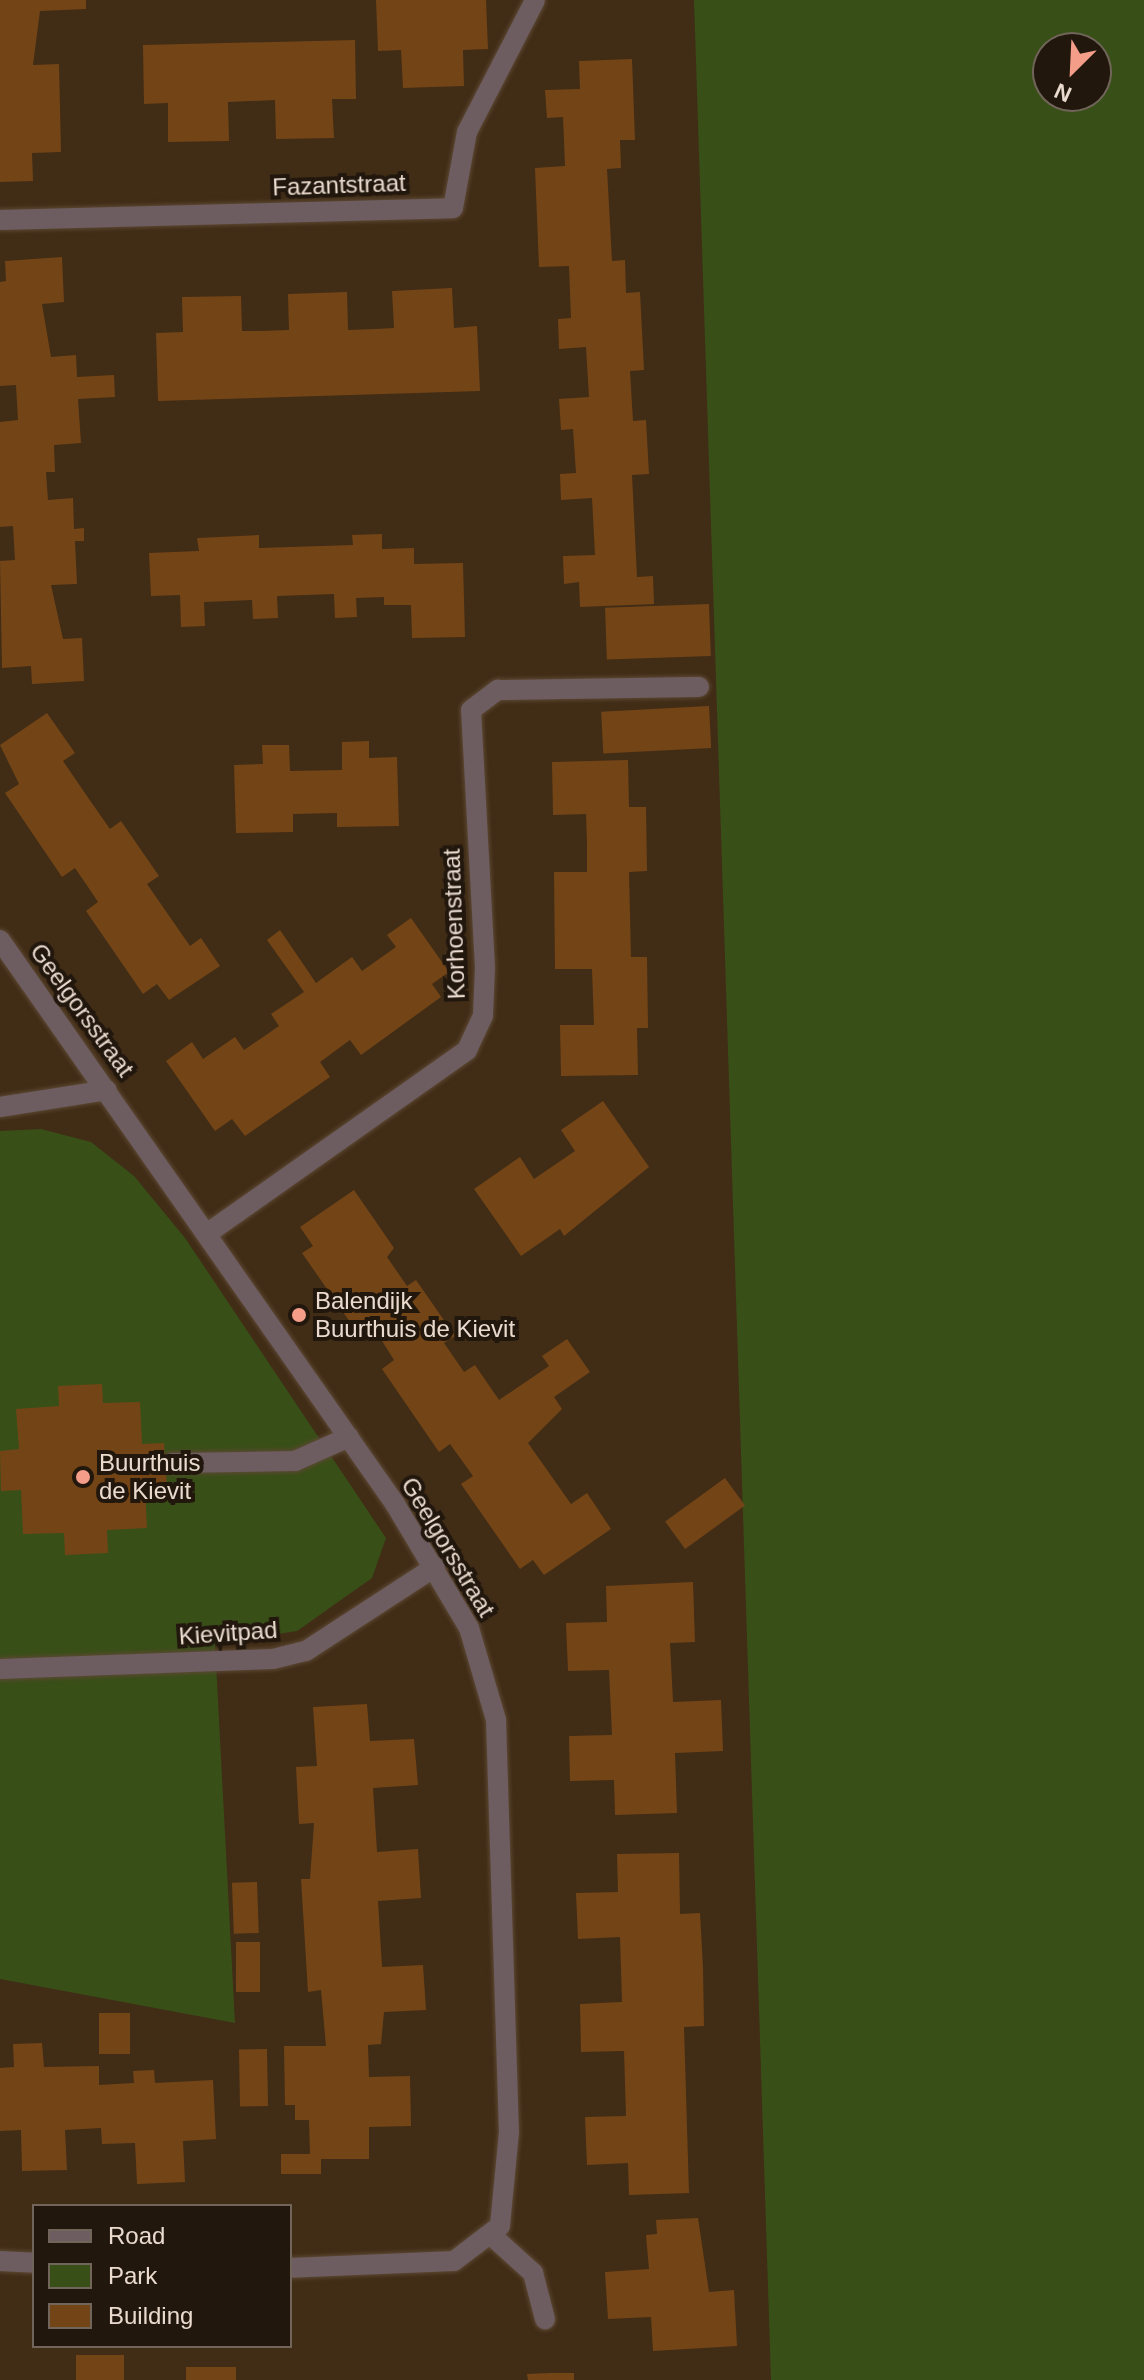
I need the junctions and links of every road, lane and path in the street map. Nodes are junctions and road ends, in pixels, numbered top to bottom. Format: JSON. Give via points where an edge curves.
{"nodes":[{"id":1,"x":535,"y":0,"type":"edge"},
{"id":2,"x":0,"y":220,"type":"edge"},
{"id":3,"x":699,"y":687,"type":"dead end"},
{"id":4,"x":0,"y":940,"type":"edge"},
{"id":5,"x":107,"y":1090,"type":"junction"},
{"id":6,"x":0,"y":1107,"type":"edge"},
{"id":7,"x":208,"y":1233,"type":"junction"},
{"id":8,"x":349,"y":1437,"type":"junction"},
{"id":9,"x":172,"y":1463,"type":"dead end"},
{"id":10,"x":435,"y":1567,"type":"junction"},
{"id":11,"x":0,"y":1669,"type":"edge"},
{"id":12,"x":491,"y":2235,"type":"junction"},
{"id":13,"x":0,"y":2261,"type":"edge"},
{"id":14,"x":32,"y":2263,"type":"edge"},
{"id":15,"x":292,"y":2268,"type":"edge"},
{"id":16,"x":545,"y":2319,"type":"dead end"}],
"edges":[{"from":1,"to":2,"type":"street","name":"Fazantstraat","via":[[467,132],[453,208]]},
{"from":3,"to":7,"type":"street","name":"Korhoenstraat","via":[[498,690],[471,710],[485,968],[483,1015],[467,1050]]},
{"from":4,"to":5,"type":"street","name":"Geelgorsstraat"},
{"from":5,"to":6,"type":"street"},
{"from":5,"to":7,"type":"street","name":"Geelgorsstraat"},
{"from":7,"to":8,"type":"street","name":"Geelgorsstraat"},
{"from":8,"to":9,"type":"street","via":[[295,1461]]},
{"from":8,"to":10,"type":"street","name":"Geelgorsstraat"},
{"from":10,"to":11,"type":"street","name":"Kievitpad","via":[[306,1651],[273,1659]]},
{"from":10,"to":12,"type":"street","name":"Geelgorsstraat","via":[[484,1671],[502,1773],[509,2186]]},
{"from":12,"to":15,"type":"street","via":[[454,2261]]},
{"from":12,"to":16,"type":"street","via":[[533,2273]]},
{"from":13,"to":14,"type":"street"}]}
